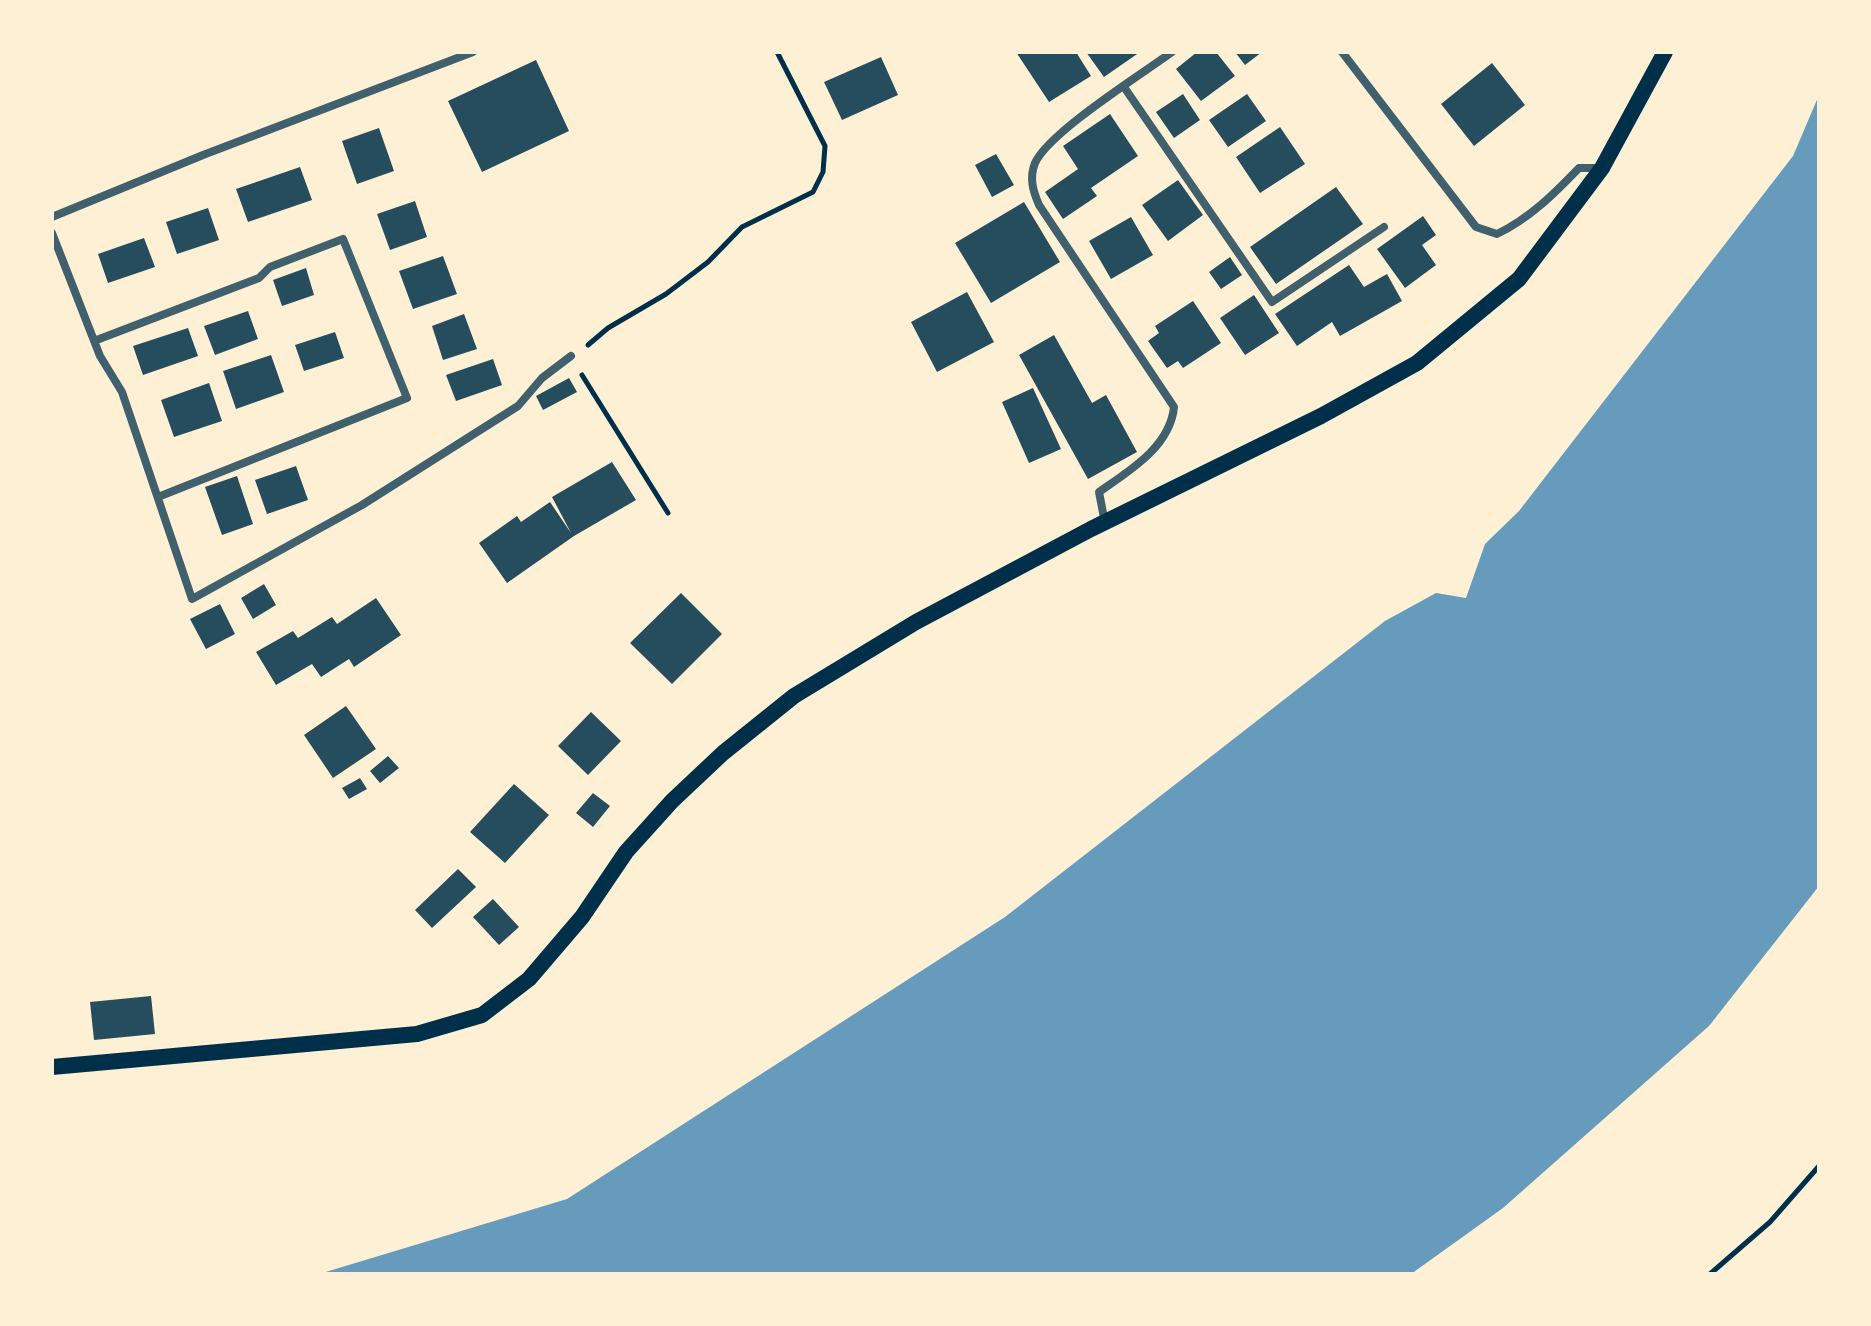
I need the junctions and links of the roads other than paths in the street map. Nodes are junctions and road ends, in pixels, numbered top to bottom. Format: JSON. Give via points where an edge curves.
{"nodes":[{"id":1,"x":473,"y":52,"type":"edge"},
{"id":2,"x":1172,"y":52,"type":"edge"},
{"id":3,"x":1342,"y":52,"type":"edge"},
{"id":4,"x":1665,"y":52,"type":"edge"},
{"id":5,"x":1124,"y":87,"type":"junction"},
{"id":6,"x":1602,"y":168,"type":"junction"},
{"id":7,"x":52,"y":217,"type":"edge"},
{"id":8,"x":1384,"y":227,"type":"dead end"},
{"id":9,"x":52,"y":233,"type":"edge"},
{"id":10,"x":94,"y":341,"type":"junction"},
{"id":11,"x":571,"y":356,"type":"road end"},
{"id":12,"x":158,"y":497,"type":"junction"},
{"id":13,"x":1105,"y":523,"type":"junction"},
{"id":14,"x":52,"y":1067,"type":"edge"}],
"edges":[{"from":1,"to":7,"type":"street"},
{"from":2,"to":5,"type":"street"},
{"from":3,"to":6,"type":"street","via":[[1476,227],[1497,234],[1545,203],[1579,168]]},
{"from":4,"to":6,"type":"main road"},
{"from":5,"to":8,"type":"street","via":[[1272,302]]},
{"from":5,"to":13,"type":"street","via":[[1061,133],[1036,162],[1031,185],[1039,205],[1174,407],[1173,423],[1152,452],[1099,492]]},
{"from":6,"to":13,"type":"main road","via":[[1519,279],[1417,363]]},
{"from":9,"to":10,"type":"street"},
{"from":10,"to":12,"type":"street","via":[[122,392]]},
{"from":10,"to":12,"type":"street","via":[[259,278],[270,267],[343,239],[407,398]]},
{"from":11,"to":12,"type":"street","via":[[518,406],[362,505],[192,599]]},
{"from":13,"to":14,"type":"main road","via":[[916,622],[794,696],[672,801],[529,979],[482,1015],[417,1034]]}]}
